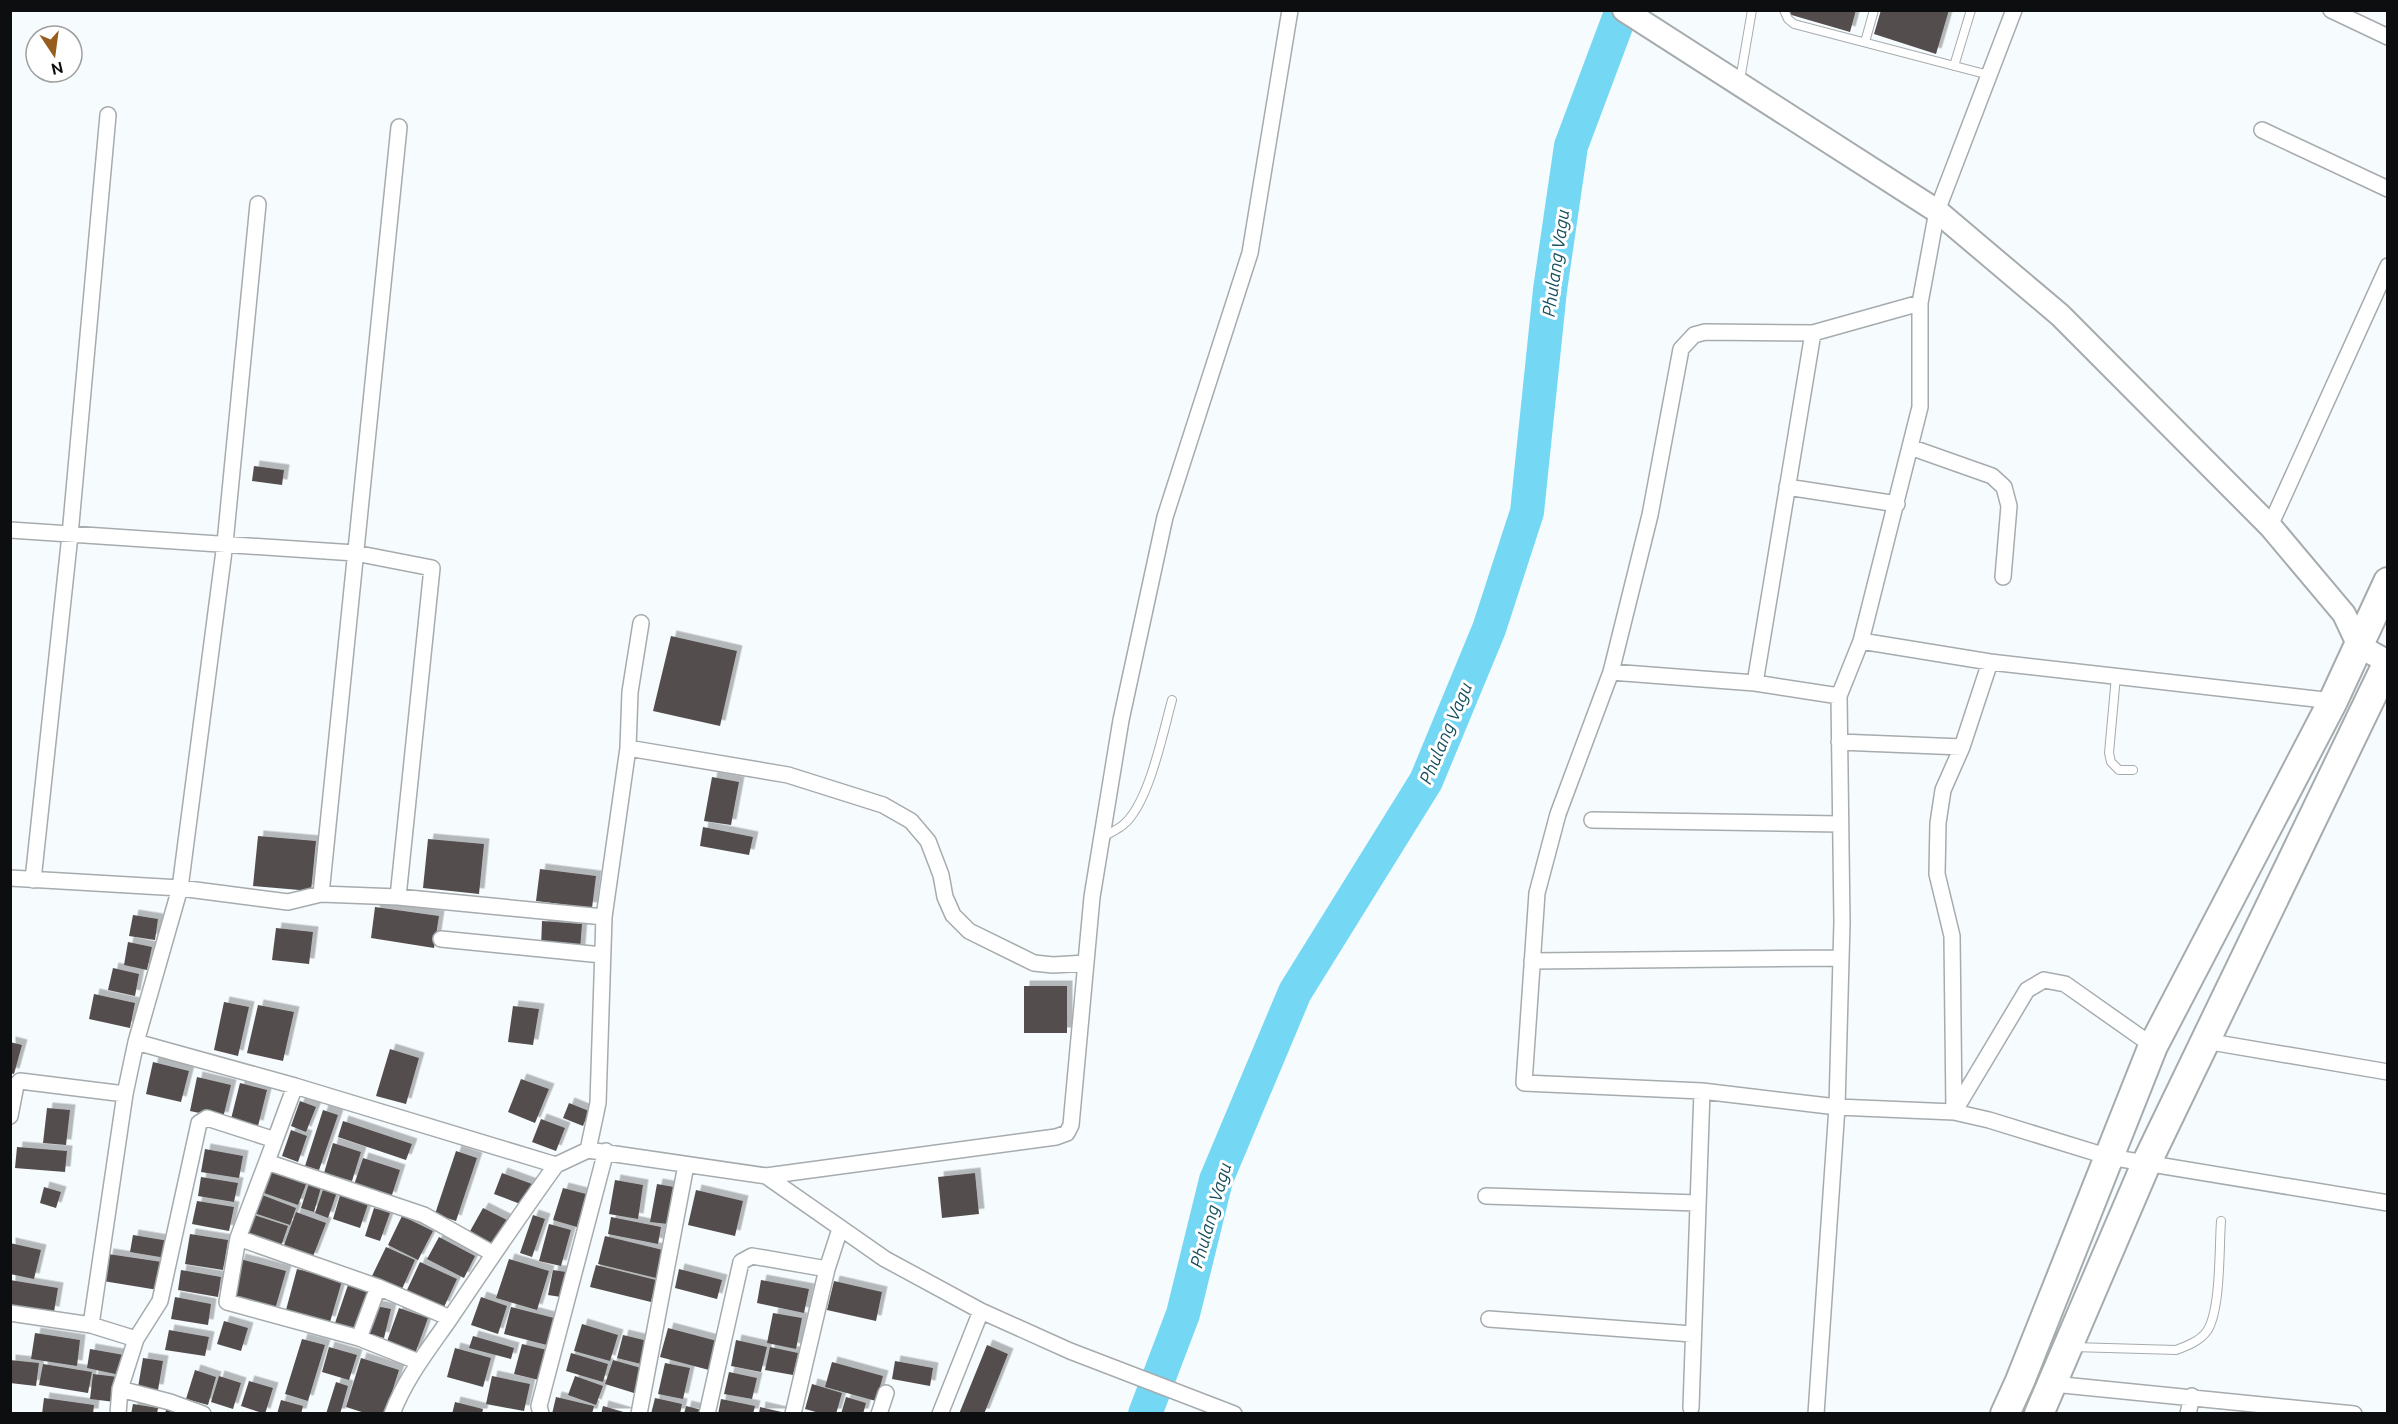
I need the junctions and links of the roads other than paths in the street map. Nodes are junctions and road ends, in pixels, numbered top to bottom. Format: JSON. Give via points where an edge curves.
{"nodes":[{"id":1,"x":1290,"y":10,"type":"edge"},
{"id":2,"x":1624,"y":10,"type":"edge"},
{"id":3,"x":1752,"y":10,"type":"edge"},
{"id":4,"x":1784,"y":10,"type":"edge"},
{"id":5,"x":1874,"y":10,"type":"edge"},
{"id":6,"x":1971,"y":10,"type":"edge"},
{"id":7,"x":2014,"y":10,"type":"edge"},
{"id":8,"x":2331,"y":10,"type":"edge"},
{"id":9,"x":2388,"y":37,"type":"edge"},
{"id":10,"x":1865,"y":42,"type":"junction"},
{"id":11,"x":1954,"y":66,"type":"junction"},
{"id":12,"x":1989,"y":75,"type":"junction"},
{"id":13,"x":1739,"y":85,"type":"junction"},
{"id":14,"x":108,"y":115,"type":"dead end"},
{"id":15,"x":399,"y":127,"type":"dead end"},
{"id":16,"x":2262,"y":130,"type":"dead end"},
{"id":17,"x":2388,"y":189,"type":"edge"},
{"id":18,"x":258,"y":204,"type":"dead end"},
{"id":19,"x":1937,"y":211,"type":"junction"},
{"id":20,"x":2388,"y":266,"type":"edge"},
{"id":21,"x":1920,"y":303,"type":"junction"},
{"id":22,"x":1813,"y":333,"type":"junction"},
{"id":23,"x":1910,"y":447,"type":"junction"},
{"id":24,"x":1787,"y":487,"type":"junction"},
{"id":25,"x":1897,"y":504,"type":"junction"},
{"id":26,"x":2270,"y":526,"type":"junction"},
{"id":27,"x":10,"y":530,"type":"edge"},
{"id":28,"x":70,"y":535,"type":"junction"},
{"id":29,"x":225,"y":543,"type":"junction"},
{"id":30,"x":355,"y":553,"type":"junction"},
{"id":31,"x":2003,"y":577,"type":"dead end"},
{"id":32,"x":2388,"y":582,"type":"edge"},
{"id":33,"x":2344,"y":614,"type":"junction"},
{"id":34,"x":2380,"y":621,"type":"edge"},
{"id":35,"x":641,"y":623,"type":"dead end"},
{"id":36,"x":1861,"y":641,"type":"junction"},
{"id":37,"x":2359,"y":646,"type":"junction"},
{"id":38,"x":1990,"y":662,"type":"junction"},
{"id":39,"x":2388,"y":662,"type":"edge"},
{"id":40,"x":1611,"y":672,"type":"junction"},
{"id":41,"x":2116,"y":676,"type":"junction"},
{"id":42,"x":1755,"y":683,"type":"junction"},
{"id":43,"x":1839,"y":696,"type":"junction"},
{"id":44,"x":1172,"y":700,"type":"dead end"},
{"id":45,"x":2333,"y":701,"type":"junction"},
{"id":46,"x":1839,"y":742,"type":"junction"},
{"id":47,"x":628,"y":747,"type":"junction"},
{"id":48,"x":1962,"y":747,"type":"junction"},
{"id":49,"x":2133,"y":770,"type":"dead end"},
{"id":50,"x":1592,"y":820,"type":"dead end"},
{"id":51,"x":1840,"y":824,"type":"junction"},
{"id":52,"x":1101,"y":838,"type":"junction"},
{"id":53,"x":10,"y":878,"type":"edge"},
{"id":54,"x":33,"y":880,"type":"junction"},
{"id":55,"x":180,"y":888,"type":"junction"},
{"id":56,"x":321,"y":894,"type":"junction"},
{"id":57,"x":398,"y":897,"type":"junction"},
{"id":58,"x":604,"y":917,"type":"junction"},
{"id":59,"x":441,"y":939,"type":"dead end"},
{"id":60,"x":602,"y":955,"type":"junction"},
{"id":61,"x":1841,"y":958,"type":"junction"},
{"id":62,"x":1532,"y":961,"type":"junction"},
{"id":63,"x":1086,"y":963,"type":"junction"},
{"id":64,"x":2205,"y":1041,"type":"junction"},
{"id":65,"x":136,"y":1042,"type":"junction"},
{"id":66,"x":2153,"y":1046,"type":"junction"},
{"id":67,"x":2388,"y":1072,"type":"edge"},
{"id":68,"x":295,"y":1086,"type":"junction"},
{"id":69,"x":1702,"y":1091,"type":"junction"},
{"id":70,"x":125,"y":1094,"type":"junction"},
{"id":71,"x":1837,"y":1107,"type":"junction"},
{"id":72,"x":1954,"y":1112,"type":"junction"},
{"id":73,"x":10,"y":1116,"type":"edge"},
{"id":74,"x":275,"y":1140,"type":"junction"},
{"id":75,"x":588,"y":1150,"type":"junction"},
{"id":76,"x":606,"y":1151,"type":"junction"},
{"id":77,"x":2109,"y":1157,"type":"junction"},
{"id":78,"x":267,"y":1162,"type":"junction"},
{"id":79,"x":2146,"y":1164,"type":"junction"},
{"id":80,"x":556,"y":1165,"type":"junction"},
{"id":81,"x":686,"y":1166,"type":"junction"},
{"id":82,"x":766,"y":1176,"type":"junction"},
{"id":83,"x":1486,"y":1196,"type":"dead end"},
{"id":84,"x":1697,"y":1203,"type":"junction"},
{"id":85,"x":2388,"y":1203,"type":"edge"},
{"id":86,"x":2221,"y":1221,"type":"dead end"},
{"id":87,"x":840,"y":1229,"type":"junction"},
{"id":88,"x":238,"y":1238,"type":"junction"},
{"id":89,"x":492,"y":1253,"type":"junction"},
{"id":90,"x":827,"y":1269,"type":"junction"},
{"id":91,"x":378,"y":1287,"type":"junction"},
{"id":92,"x":981,"y":1311,"type":"junction"},
{"id":93,"x":10,"y":1313,"type":"edge"},
{"id":94,"x":450,"y":1318,"type":"junction"},
{"id":95,"x":1489,"y":1319,"type":"dead end"},
{"id":96,"x":91,"y":1325,"type":"junction"},
{"id":97,"x":1692,"y":1334,"type":"junction"},
{"id":98,"x":359,"y":1338,"type":"junction"},
{"id":99,"x":136,"y":1339,"type":"junction"},
{"id":100,"x":2069,"y":1346,"type":"junction"},
{"id":101,"x":419,"y":1362,"type":"junction"},
{"id":102,"x":2053,"y":1384,"type":"junction"},
{"id":103,"x":120,"y":1389,"type":"junction"},
{"id":104,"x":886,"y":1393,"type":"dead end"},
{"id":105,"x":2192,"y":1396,"type":"junction"},
{"id":106,"x":1690,"y":1408,"type":"dead end"},
{"id":107,"x":118,"y":1413,"type":"edge"},
{"id":108,"x":203,"y":1413,"type":"edge"},
{"id":109,"x":392,"y":1413,"type":"edge"},
{"id":110,"x":541,"y":1413,"type":"edge"},
{"id":111,"x":639,"y":1413,"type":"edge"},
{"id":112,"x":707,"y":1413,"type":"edge"},
{"id":113,"x":793,"y":1413,"type":"edge"},
{"id":114,"x":879,"y":1413,"type":"edge"},
{"id":115,"x":940,"y":1413,"type":"edge"},
{"id":116,"x":1234,"y":1413,"type":"edge"},
{"id":117,"x":1816,"y":1413,"type":"edge"},
{"id":118,"x":2005,"y":1413,"type":"edge"},
{"id":119,"x":2039,"y":1413,"type":"edge"},
{"id":120,"x":2188,"y":1413,"type":"edge"},
{"id":121,"x":2354,"y":1413,"type":"edge"}],
"edges":[{"from":1,"to":52,"type":"street","via":[[1250,253],[1165,517],[1120,720]]},
{"from":2,"to":13,"type":"street"},
{"from":3,"to":13,"type":"lane"},
{"from":4,"to":10,"type":"lane","via":[[1794,24]]},
{"from":5,"to":10,"type":"lane"},
{"from":6,"to":11,"type":"lane"},
{"from":7,"to":12,"type":"street"},
{"from":8,"to":9,"type":"street"},
{"from":10,"to":11,"type":"lane"},
{"from":11,"to":12,"type":"lane"},
{"from":12,"to":19,"type":"street"},
{"from":13,"to":19,"type":"street"},
{"from":14,"to":28,"type":"street"},
{"from":15,"to":30,"type":"street"},
{"from":16,"to":17,"type":"street"},
{"from":18,"to":29,"type":"street"},
{"from":19,"to":21,"type":"street"},
{"from":19,"to":26,"type":"street","via":[[2060,315]]},
{"from":20,"to":26,"type":"street"},
{"from":21,"to":22,"type":"street"},
{"from":21,"to":23,"type":"street","via":[[1920,407]]},
{"from":22,"to":24,"type":"street"},
{"from":22,"to":40,"type":"street","via":[[1705,332],[1694,335],[1681,350],[1650,515]]},
{"from":23,"to":25,"type":"street"},
{"from":23,"to":31,"type":"street","via":[[1992,476],[2004,487],[2009,506]]},
{"from":24,"to":25,"type":"street"},
{"from":24,"to":42,"type":"street"},
{"from":25,"to":36,"type":"street"},
{"from":26,"to":33,"type":"street"},
{"from":27,"to":28,"type":"street"},
{"from":28,"to":29,"type":"street"},
{"from":28,"to":54,"type":"street"},
{"from":29,"to":30,"type":"street"},
{"from":29,"to":55,"type":"street"},
{"from":30,"to":56,"type":"street"},
{"from":30,"to":57,"type":"street","via":[[432,568]]},
{"from":32,"to":34,"type":"highway"},
{"from":33,"to":34,"type":"street"},
{"from":33,"to":37,"type":"street"},
{"from":34,"to":37,"type":"highway"},
{"from":35,"to":47,"type":"street","via":[[630,692]]},
{"from":36,"to":38,"type":"street"},
{"from":36,"to":43,"type":"street"},
{"from":37,"to":39,"type":"street"},
{"from":37,"to":45,"type":"highway"},
{"from":38,"to":41,"type":"street"},
{"from":38,"to":48,"type":"street"},
{"from":39,"to":64,"type":"highway"},
{"from":40,"to":42,"type":"street"},
{"from":40,"to":62,"type":"street","via":[[1558,814],[1537,893]]},
{"from":41,"to":45,"type":"street"},
{"from":41,"to":49,"type":"lane","via":[[2109,753],[2119,770]]},
{"from":42,"to":43,"type":"street"},
{"from":43,"to":46,"type":"street"},
{"from":44,"to":52,"type":"lane","via":[[1137,808],[1123,825]]},
{"from":45,"to":66,"type":"highway"},
{"from":46,"to":48,"type":"street"},
{"from":46,"to":51,"type":"street"},
{"from":47,"to":58,"type":"street"},
{"from":47,"to":63,"type":"street","via":[[788,775],[883,805],[911,821],[928,841],[953,915],[969,931],[1034,963]]},
{"from":48,"to":72,"type":"street","via":[[1943,790],[1938,823],[1937,874],[1952,936]]},
{"from":50,"to":51,"type":"street"},
{"from":51,"to":61,"type":"street"},
{"from":52,"to":63,"type":"street"},
{"from":53,"to":54,"type":"street"},
{"from":54,"to":55,"type":"street"},
{"from":55,"to":56,"type":"street","via":[[288,902]]},
{"from":55,"to":65,"type":"street"},
{"from":56,"to":57,"type":"street"},
{"from":57,"to":58,"type":"street"},
{"from":58,"to":60,"type":"street"},
{"from":59,"to":60,"type":"street"},
{"from":60,"to":75,"type":"street","via":[[598,1103]]},
{"from":61,"to":62,"type":"street"},
{"from":61,"to":71,"type":"street"},
{"from":62,"to":69,"type":"street","via":[[1524,1083]]},
{"from":63,"to":82,"type":"street","via":[[1071,1125],[1067,1133]]},
{"from":64,"to":67,"type":"street"},
{"from":64,"to":79,"type":"highway"},
{"from":65,"to":68,"type":"street"},
{"from":65,"to":70,"type":"street"},
{"from":66,"to":72,"type":"street","via":[[2065,984],[2044,980],[2027,990]]},
{"from":66,"to":77,"type":"highway"},
{"from":68,"to":74,"type":"street"},
{"from":68,"to":80,"type":"street"},
{"from":69,"to":71,"type":"street"},
{"from":69,"to":84,"type":"street"},
{"from":70,"to":73,"type":"street","via":[[20,1081]]},
{"from":70,"to":96,"type":"street"},
{"from":71,"to":72,"type":"street"},
{"from":71,"to":117,"type":"street"},
{"from":72,"to":77,"type":"street"},
{"from":74,"to":78,"type":"street"},
{"from":74,"to":99,"type":"street","via":[[207,1118],[199,1123],[160,1300]]},
{"from":75,"to":76,"type":"street"},
{"from":75,"to":80,"type":"street"},
{"from":76,"to":81,"type":"street"},
{"from":76,"to":110,"type":"street","via":[[539,1406]]},
{"from":77,"to":79,"type":"street"},
{"from":77,"to":118,"type":"highway"},
{"from":78,"to":88,"type":"street"},
{"from":78,"to":89,"type":"street","via":[[424,1215]]},
{"from":79,"to":85,"type":"street"},
{"from":79,"to":100,"type":"highway"},
{"from":80,"to":89,"type":"street"},
{"from":81,"to":82,"type":"street"},
{"from":81,"to":111,"type":"street"},
{"from":82,"to":87,"type":"street"},
{"from":83,"to":84,"type":"street"},
{"from":84,"to":97,"type":"street"},
{"from":86,"to":100,"type":"lane","via":[[2214,1316],[2206,1333],[2176,1350]]},
{"from":87,"to":90,"type":"street"},
{"from":87,"to":92,"type":"street","via":[[885,1259]]},
{"from":88,"to":91,"type":"street"},
{"from":88,"to":98,"type":"street","via":[[227,1302]]},
{"from":89,"to":94,"type":"street"},
{"from":90,"to":112,"type":"street","via":[[752,1256],[741,1262]]},
{"from":90,"to":113,"type":"street"},
{"from":91,"to":94,"type":"street"},
{"from":91,"to":98,"type":"street"},
{"from":92,"to":115,"type":"street"},
{"from":92,"to":116,"type":"street","via":[[1070,1351]]},
{"from":93,"to":96,"type":"street"},
{"from":94,"to":101,"type":"street"},
{"from":95,"to":97,"type":"street"},
{"from":96,"to":99,"type":"street"},
{"from":97,"to":106,"type":"street"},
{"from":98,"to":101,"type":"street"},
{"from":99,"to":103,"type":"street"},
{"from":100,"to":102,"type":"highway"},
{"from":101,"to":109,"type":"street"},
{"from":102,"to":105,"type":"street"},
{"from":102,"to":119,"type":"highway"},
{"from":103,"to":107,"type":"street"},
{"from":103,"to":108,"type":"street"},
{"from":104,"to":114,"type":"street"},
{"from":105,"to":120,"type":"street"},
{"from":105,"to":121,"type":"street"}]}
